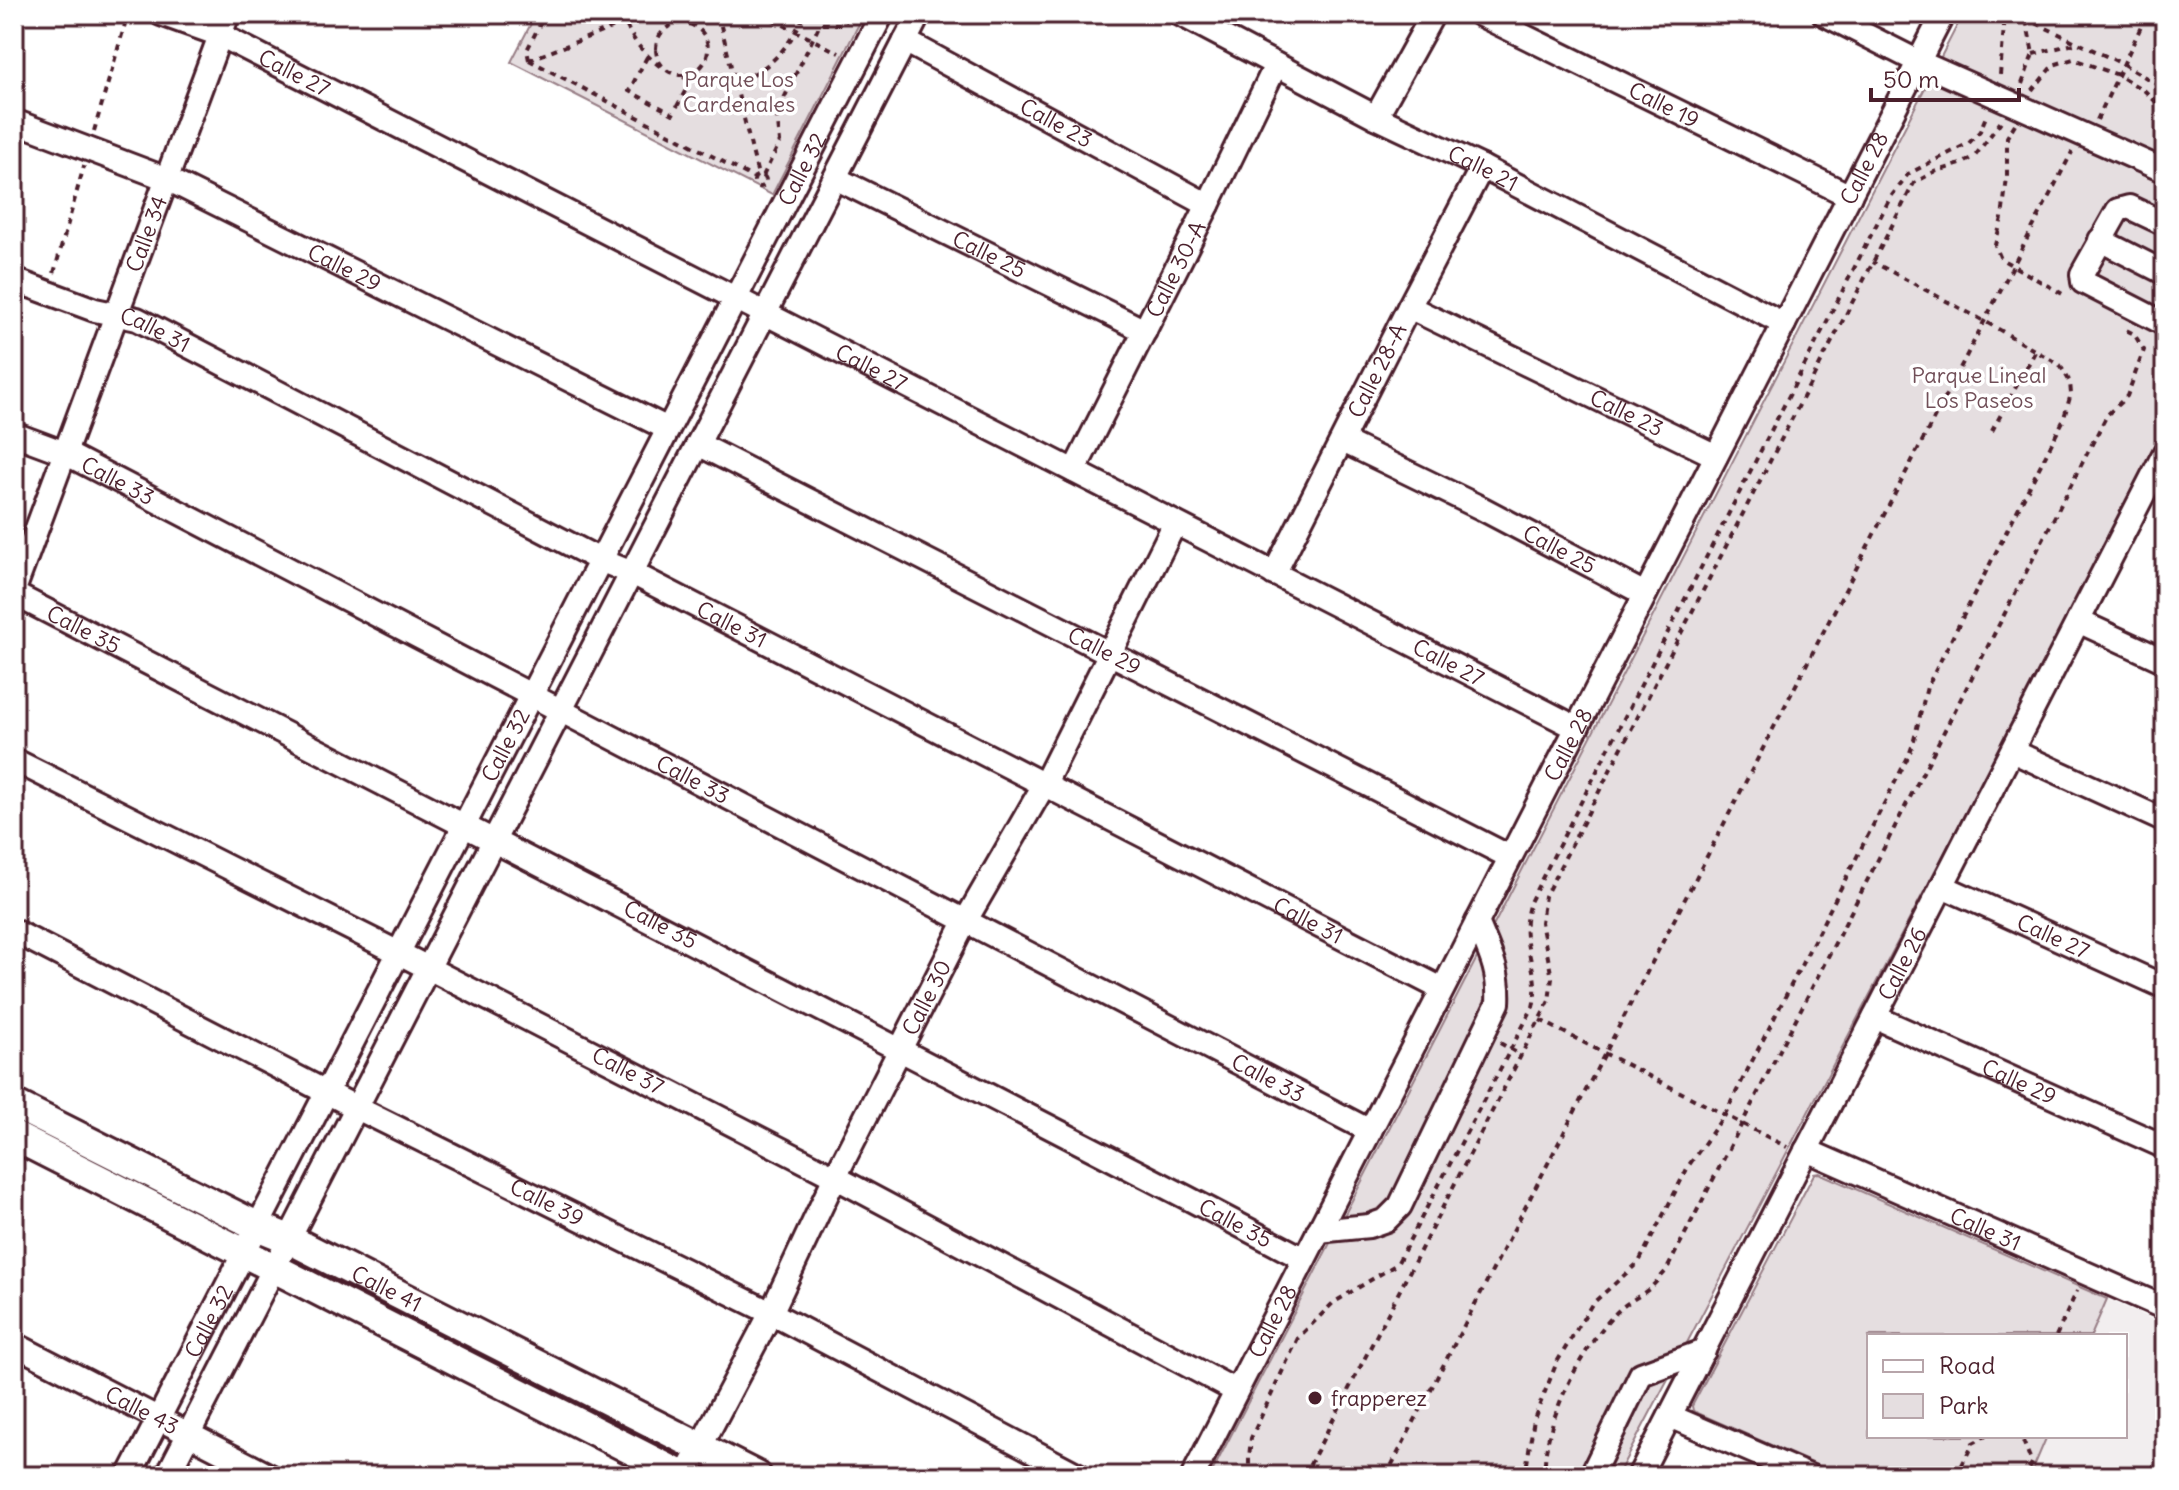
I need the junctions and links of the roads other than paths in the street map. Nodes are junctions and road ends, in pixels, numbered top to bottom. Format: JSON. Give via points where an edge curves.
{"nodes":[{"id":1,"x":161,"y":14,"type":"edge"},
{"id":2,"x":882,"y":14,"type":"edge"},
{"id":3,"x":919,"y":14,"type":"edge"},
{"id":4,"x":1180,"y":14,"type":"edge"},
{"id":5,"x":1433,"y":14,"type":"edge"},
{"id":6,"x":1479,"y":14,"type":"edge"},
{"id":7,"x":1824,"y":14,"type":"edge"},
{"id":8,"x":1943,"y":14,"type":"edge"},
{"id":9,"x":224,"y":25,"type":"edge"},
{"id":10,"x":905,"y":41,"type":"junction"},
{"id":11,"x":1919,"y":62,"type":"junction"},
{"id":12,"x":1276,"y":65,"type":"junction"},
{"id":13,"x":1376,"y":117,"type":"junction"},
{"id":14,"x":14,"y":121,"type":"edge"},
{"id":15,"x":1482,"y":167,"type":"junction"},
{"id":16,"x":2165,"y":171,"type":"edge"},
{"id":17,"x":835,"y":178,"type":"junction"},
{"id":18,"x":167,"y":179,"type":"junction"},
{"id":19,"x":1850,"y":196,"type":"junction"},
{"id":20,"x":1208,"y":205,"type":"junction"},
{"id":21,"x":2165,"y":224,"type":"edge"},
{"id":22,"x":2100,"y":240,"type":"junction"},
{"id":23,"x":2165,"y":273,"type":"edge"},
{"id":24,"x":14,"y":280,"type":"edge"},
{"id":25,"x":736,"y":297,"type":"junction"},
{"id":26,"x":1409,"y":307,"type":"junction"},
{"id":27,"x":116,"y":313,"type":"junction"},
{"id":28,"x":765,"y":313,"type":"junction"},
{"id":29,"x":1784,"y":324,"type":"junction"},
{"id":30,"x":2165,"y":324,"type":"edge"},
{"id":31,"x":1145,"y":331,"type":"junction"},
{"id":32,"x":668,"y":429,"type":"junction"},
{"id":33,"x":14,"y":434,"type":"edge"},
{"id":34,"x":1343,"y":441,"type":"junction"},
{"id":35,"x":698,"y":444,"type":"junction"},
{"id":36,"x":2165,"y":452,"type":"edge"},
{"id":37,"x":65,"y":453,"type":"junction"},
{"id":38,"x":1716,"y":456,"type":"junction"},
{"id":39,"x":1074,"y":471,"type":"junction"},
{"id":40,"x":2155,"y":494,"type":"edge"},
{"id":41,"x":1175,"y":523,"type":"junction"},
{"id":42,"x":600,"y":560,"type":"junction"},
{"id":43,"x":632,"y":573,"type":"junction"},
{"id":44,"x":1274,"y":574,"type":"junction"},
{"id":45,"x":14,"y":592,"type":"edge"},
{"id":46,"x":1645,"y":594,"type":"junction"},
{"id":47,"x":2078,"y":621,"type":"junction"},
{"id":48,"x":1110,"y":653,"type":"junction"},
{"id":49,"x":2165,"y":661,"type":"edge"},
{"id":50,"x":530,"y":696,"type":"junction"},
{"id":51,"x":561,"y":712,"type":"junction"},
{"id":52,"x":1577,"y":728,"type":"junction"},
{"id":53,"x":2012,"y":751,"type":"junction"},
{"id":54,"x":14,"y":760,"type":"edge"},
{"id":55,"x":1044,"y":785,"type":"junction"},
{"id":56,"x":2165,"y":821,"type":"edge"},
{"id":57,"x":465,"y":823,"type":"junction"},
{"id":58,"x":496,"y":838,"type":"junction"},
{"id":59,"x":1510,"y":857,"type":"junction"},
{"id":60,"x":1942,"y":886,"type":"junction"},
{"id":61,"x":966,"y":920,"type":"junction"},
{"id":62,"x":1477,"y":922,"type":"junction"},
{"id":63,"x":14,"y":931,"type":"edge"},
{"id":64,"x":399,"y":953,"type":"junction"},
{"id":65,"x":429,"y":969,"type":"junction"},
{"id":66,"x":2165,"y":987,"type":"edge"},
{"id":67,"x":1442,"y":989,"type":"junction"},
{"id":68,"x":1875,"y":1017,"type":"junction"},
{"id":69,"x":902,"y":1048,"type":"junction"},
{"id":70,"x":327,"y":1092,"type":"junction"},
{"id":71,"x":14,"y":1104,"type":"edge"},
{"id":72,"x":357,"y":1108,"type":"junction"},
{"id":73,"x":1370,"y":1131,"type":"junction"},
{"id":74,"x":14,"y":1136,"type":"edge"},
{"id":75,"x":1796,"y":1147,"type":"junction"},
{"id":76,"x":2165,"y":1147,"type":"edge"},
{"id":77,"x":835,"y":1177,"type":"junction"},
{"id":78,"x":257,"y":1226,"type":"junction"},
{"id":79,"x":1318,"y":1231,"type":"junction"},
{"id":80,"x":289,"y":1239,"type":"junction"},
{"id":81,"x":243,"y":1252,"type":"junction"},
{"id":82,"x":1304,"y":1259,"type":"junction"},
{"id":83,"x":274,"y":1268,"type":"junction"},
{"id":84,"x":2165,"y":1308,"type":"edge"},
{"id":85,"x":771,"y":1313,"type":"junction"},
{"id":86,"x":14,"y":1344,"type":"edge"},
{"id":87,"x":1704,"y":1351,"type":"junction"},
{"id":88,"x":1236,"y":1391,"type":"junction"},
{"id":89,"x":1670,"y":1416,"type":"junction"},
{"id":90,"x":159,"y":1417,"type":"junction"},
{"id":91,"x":188,"y":1434,"type":"junction"},
{"id":92,"x":701,"y":1448,"type":"junction"},
{"id":93,"x":129,"y":1476,"type":"edge"},
{"id":94,"x":167,"y":1476,"type":"edge"},
{"id":95,"x":270,"y":1476,"type":"edge"},
{"id":96,"x":684,"y":1476,"type":"edge"},
{"id":97,"x":757,"y":1476,"type":"edge"},
{"id":98,"x":1080,"y":1476,"type":"edge"},
{"id":99,"x":1193,"y":1476,"type":"edge"},
{"id":100,"x":1591,"y":1476,"type":"edge"},
{"id":101,"x":1639,"y":1476,"type":"edge"},
{"id":102,"x":1809,"y":1476,"type":"edge"}],
"edges":[{"from":1,"to":9,"type":"street","name":"Calle 27"},
{"from":2,"to":25,"type":"street","name":"Calle 32"},
{"from":3,"to":10,"type":"street","name":"Calle 32"},
{"from":4,"to":12,"type":"street","name":"Calle 21"},
{"from":5,"to":13,"type":"street"},
{"from":6,"to":19,"type":"street","name":"Calle 19"},
{"from":7,"to":11,"type":"street"},
{"from":8,"to":11,"type":"street","name":"Calle 28"},
{"from":9,"to":18,"type":"street","name":"Calle 34"},
{"from":9,"to":25,"type":"street","name":"Calle 27"},
{"from":10,"to":17,"type":"street","name":"Calle 32"},
{"from":10,"to":20,"type":"street","name":"Calle 23"},
{"from":11,"to":16,"type":"street"},
{"from":11,"to":19,"type":"street","name":"Calle 28"},
{"from":12,"to":13,"type":"street","name":"Calle 21"},
{"from":12,"to":20,"type":"street","name":"Calle 30-A"},
{"from":13,"to":15,"type":"street","name":"Calle 21"},
{"from":14,"to":18,"type":"street","name":"Calle 29"},
{"from":15,"to":26,"type":"street","name":"Calle 28-A"},
{"from":15,"to":29,"type":"street","name":"Calle 21"},
{"from":17,"to":28,"type":"street","name":"Calle 32"},
{"from":17,"to":31,"type":"street","name":"Calle 25"},
{"from":18,"to":27,"type":"street","name":"Calle 34"},
{"from":18,"to":32,"type":"street","name":"Calle 29"},
{"from":19,"to":29,"type":"street","name":"Calle 28"},
{"from":20,"to":31,"type":"street","name":"Calle 30-A"},
{"from":21,"to":22,"type":"street","via":[[2124,207]]},
{"from":22,"to":23,"type":"street"},
{"from":22,"to":30,"type":"street","via":[[2083,282]]},
{"from":24,"to":27,"type":"street","name":"Calle 31"},
{"from":25,"to":28,"type":"street","name":"Calle 27"},
{"from":25,"to":32,"type":"street","name":"Calle 32"},
{"from":26,"to":34,"type":"street","name":"Calle 28-A"},
{"from":26,"to":38,"type":"street","name":"Calle 23"},
{"from":27,"to":37,"type":"street","name":"Calle 34"},
{"from":27,"to":42,"type":"street","name":"Calle 31","via":[[137,319]]},
{"from":28,"to":35,"type":"street","name":"Calle 32"},
{"from":28,"to":39,"type":"street","name":"Calle 27"},
{"from":29,"to":38,"type":"street","name":"Calle 28"},
{"from":31,"to":39,"type":"street","name":"Calle 30-A"},
{"from":32,"to":42,"type":"street","name":"Calle 32"},
{"from":33,"to":37,"type":"street","name":"Calle 33"},
{"from":34,"to":44,"type":"street","name":"Calle 28-A"},
{"from":34,"to":46,"type":"street","name":"Calle 25"},
{"from":35,"to":43,"type":"street","name":"Calle 32"},
{"from":35,"to":48,"type":"street","name":"Calle 29"},
{"from":36,"to":40,"type":"street","name":"Calle 26"},
{"from":37,"to":45,"type":"street","name":"Calle 34"},
{"from":37,"to":50,"type":"street","name":"Calle 33"},
{"from":38,"to":46,"type":"street","name":"Calle 28"},
{"from":39,"to":41,"type":"street","name":"Calle 27"},
{"from":40,"to":47,"type":"street","name":"Calle 26"},
{"from":41,"to":44,"type":"street","name":"Calle 27"},
{"from":41,"to":48,"type":"street","name":"Calle 30"},
{"from":42,"to":43,"type":"street","name":"Calle 31"},
{"from":42,"to":50,"type":"street","name":"Calle 32"},
{"from":43,"to":51,"type":"street","name":"Calle 32"},
{"from":43,"to":55,"type":"street","name":"Calle 31"},
{"from":44,"to":52,"type":"street","name":"Calle 27"},
{"from":45,"to":57,"type":"street","name":"Calle 35"},
{"from":46,"to":52,"type":"street","name":"Calle 28"},
{"from":47,"to":49,"type":"street"},
{"from":47,"to":53,"type":"street","name":"Calle 26"},
{"from":48,"to":55,"type":"street","name":"Calle 30"},
{"from":48,"to":59,"type":"street","name":"Calle 29"},
{"from":50,"to":51,"type":"street","name":"Calle 33"},
{"from":50,"to":57,"type":"street","name":"Calle 32"},
{"from":51,"to":58,"type":"street","name":"Calle 32"},
{"from":51,"to":61,"type":"street","name":"Calle 33"},
{"from":52,"to":59,"type":"street","name":"Calle 28"},
{"from":53,"to":56,"type":"street"},
{"from":53,"to":60,"type":"street","name":"Calle 26"},
{"from":54,"to":64,"type":"street","name":"Calle 37"},
{"from":55,"to":61,"type":"street","name":"Calle 30"},
{"from":55,"to":67,"type":"street","name":"Calle 31"},
{"from":57,"to":58,"type":"street","name":"Calle 35"},
{"from":57,"to":64,"type":"street","name":"Calle 32"},
{"from":58,"to":65,"type":"street","name":"Calle 32"},
{"from":58,"to":69,"type":"street","name":"Calle 35"},
{"from":59,"to":62,"type":"street","name":"Calle 28"},
{"from":60,"to":66,"type":"street","name":"Calle 27"},
{"from":60,"to":68,"type":"street","name":"Calle 26"},
{"from":61,"to":69,"type":"street","name":"Calle 30"},
{"from":61,"to":73,"type":"street","name":"Calle 33"},
{"from":62,"to":67,"type":"street","name":"Calle 28"},
{"from":62,"to":79,"type":"street","via":[[1496,968],[1498,1003],[1400,1206],[1386,1220],[1369,1226]]},
{"from":63,"to":70,"type":"street","name":"Calle 39"},
{"from":64,"to":65,"type":"street","name":"Calle 37"},
{"from":64,"to":70,"type":"street","name":"Calle 32"},
{"from":65,"to":72,"type":"street","name":"Calle 32"},
{"from":65,"to":77,"type":"street","name":"Calle 37"},
{"from":67,"to":73,"type":"street","name":"Calle 28"},
{"from":68,"to":75,"type":"street","name":"Calle 26"},
{"from":68,"to":76,"type":"street","name":"Calle 29"},
{"from":69,"to":77,"type":"street","name":"Calle 30"},
{"from":69,"to":82,"type":"street","name":"Calle 35"},
{"from":70,"to":72,"type":"street","name":"Calle 39"},
{"from":70,"to":78,"type":"street","name":"Calle 32"},
{"from":71,"to":78,"type":"main road","name":"Calle 41"},
{"from":72,"to":80,"type":"street","name":"Calle 32"},
{"from":72,"to":85,"type":"street","name":"Calle 39"},
{"from":73,"to":79,"type":"street","name":"Calle 28"},
{"from":74,"to":81,"type":"main road","name":"Calle 41"},
{"from":75,"to":84,"type":"street","name":"Calle 31"},
{"from":75,"to":87,"type":"street","name":"Calle 26"},
{"from":77,"to":85,"type":"street","name":"Calle 30"},
{"from":77,"to":88,"type":"street","name":"Calle 37"},
{"from":78,"to":80,"type":"main road","name":"Calle 41"},
{"from":78,"to":81,"type":"street","name":"Calle 32"},
{"from":79,"to":82,"type":"street","name":"Calle 28"},
{"from":80,"to":83,"type":"street","name":"Calle 32"},
{"from":80,"to":92,"type":"main road","name":"Calle 41"},
{"from":81,"to":83,"type":"main road","name":"Calle 41"},
{"from":81,"to":90,"type":"street","name":"Calle 32"},
{"from":82,"to":88,"type":"street","name":"Calle 28"},
{"from":83,"to":91,"type":"street","name":"Calle 32"},
{"from":83,"to":96,"type":"main road","name":"Calle 41"},
{"from":85,"to":92,"type":"street","name":"Calle 30"},
{"from":85,"to":98,"type":"street","name":"Calle 39"},
{"from":86,"to":90,"type":"street","name":"Calle 43"},
{"from":87,"to":89,"type":"street","name":"Calle 26"},
{"from":87,"to":100,"type":"street","via":[[1641,1374]]},
{"from":88,"to":99,"type":"street","name":"Calle 28"},
{"from":89,"to":101,"type":"street","name":"Calle 26"},
{"from":89,"to":102,"type":"street"},
{"from":90,"to":91,"type":"street","name":"Calle 43"},
{"from":90,"to":93,"type":"street","name":"Calle 32"},
{"from":91,"to":94,"type":"street","name":"Calle 32"},
{"from":91,"to":95,"type":"street","name":"Calle 43"},
{"from":92,"to":96,"type":"street","name":"Calle 30"},
{"from":92,"to":97,"type":"main road","name":"Calle 41"}]}
